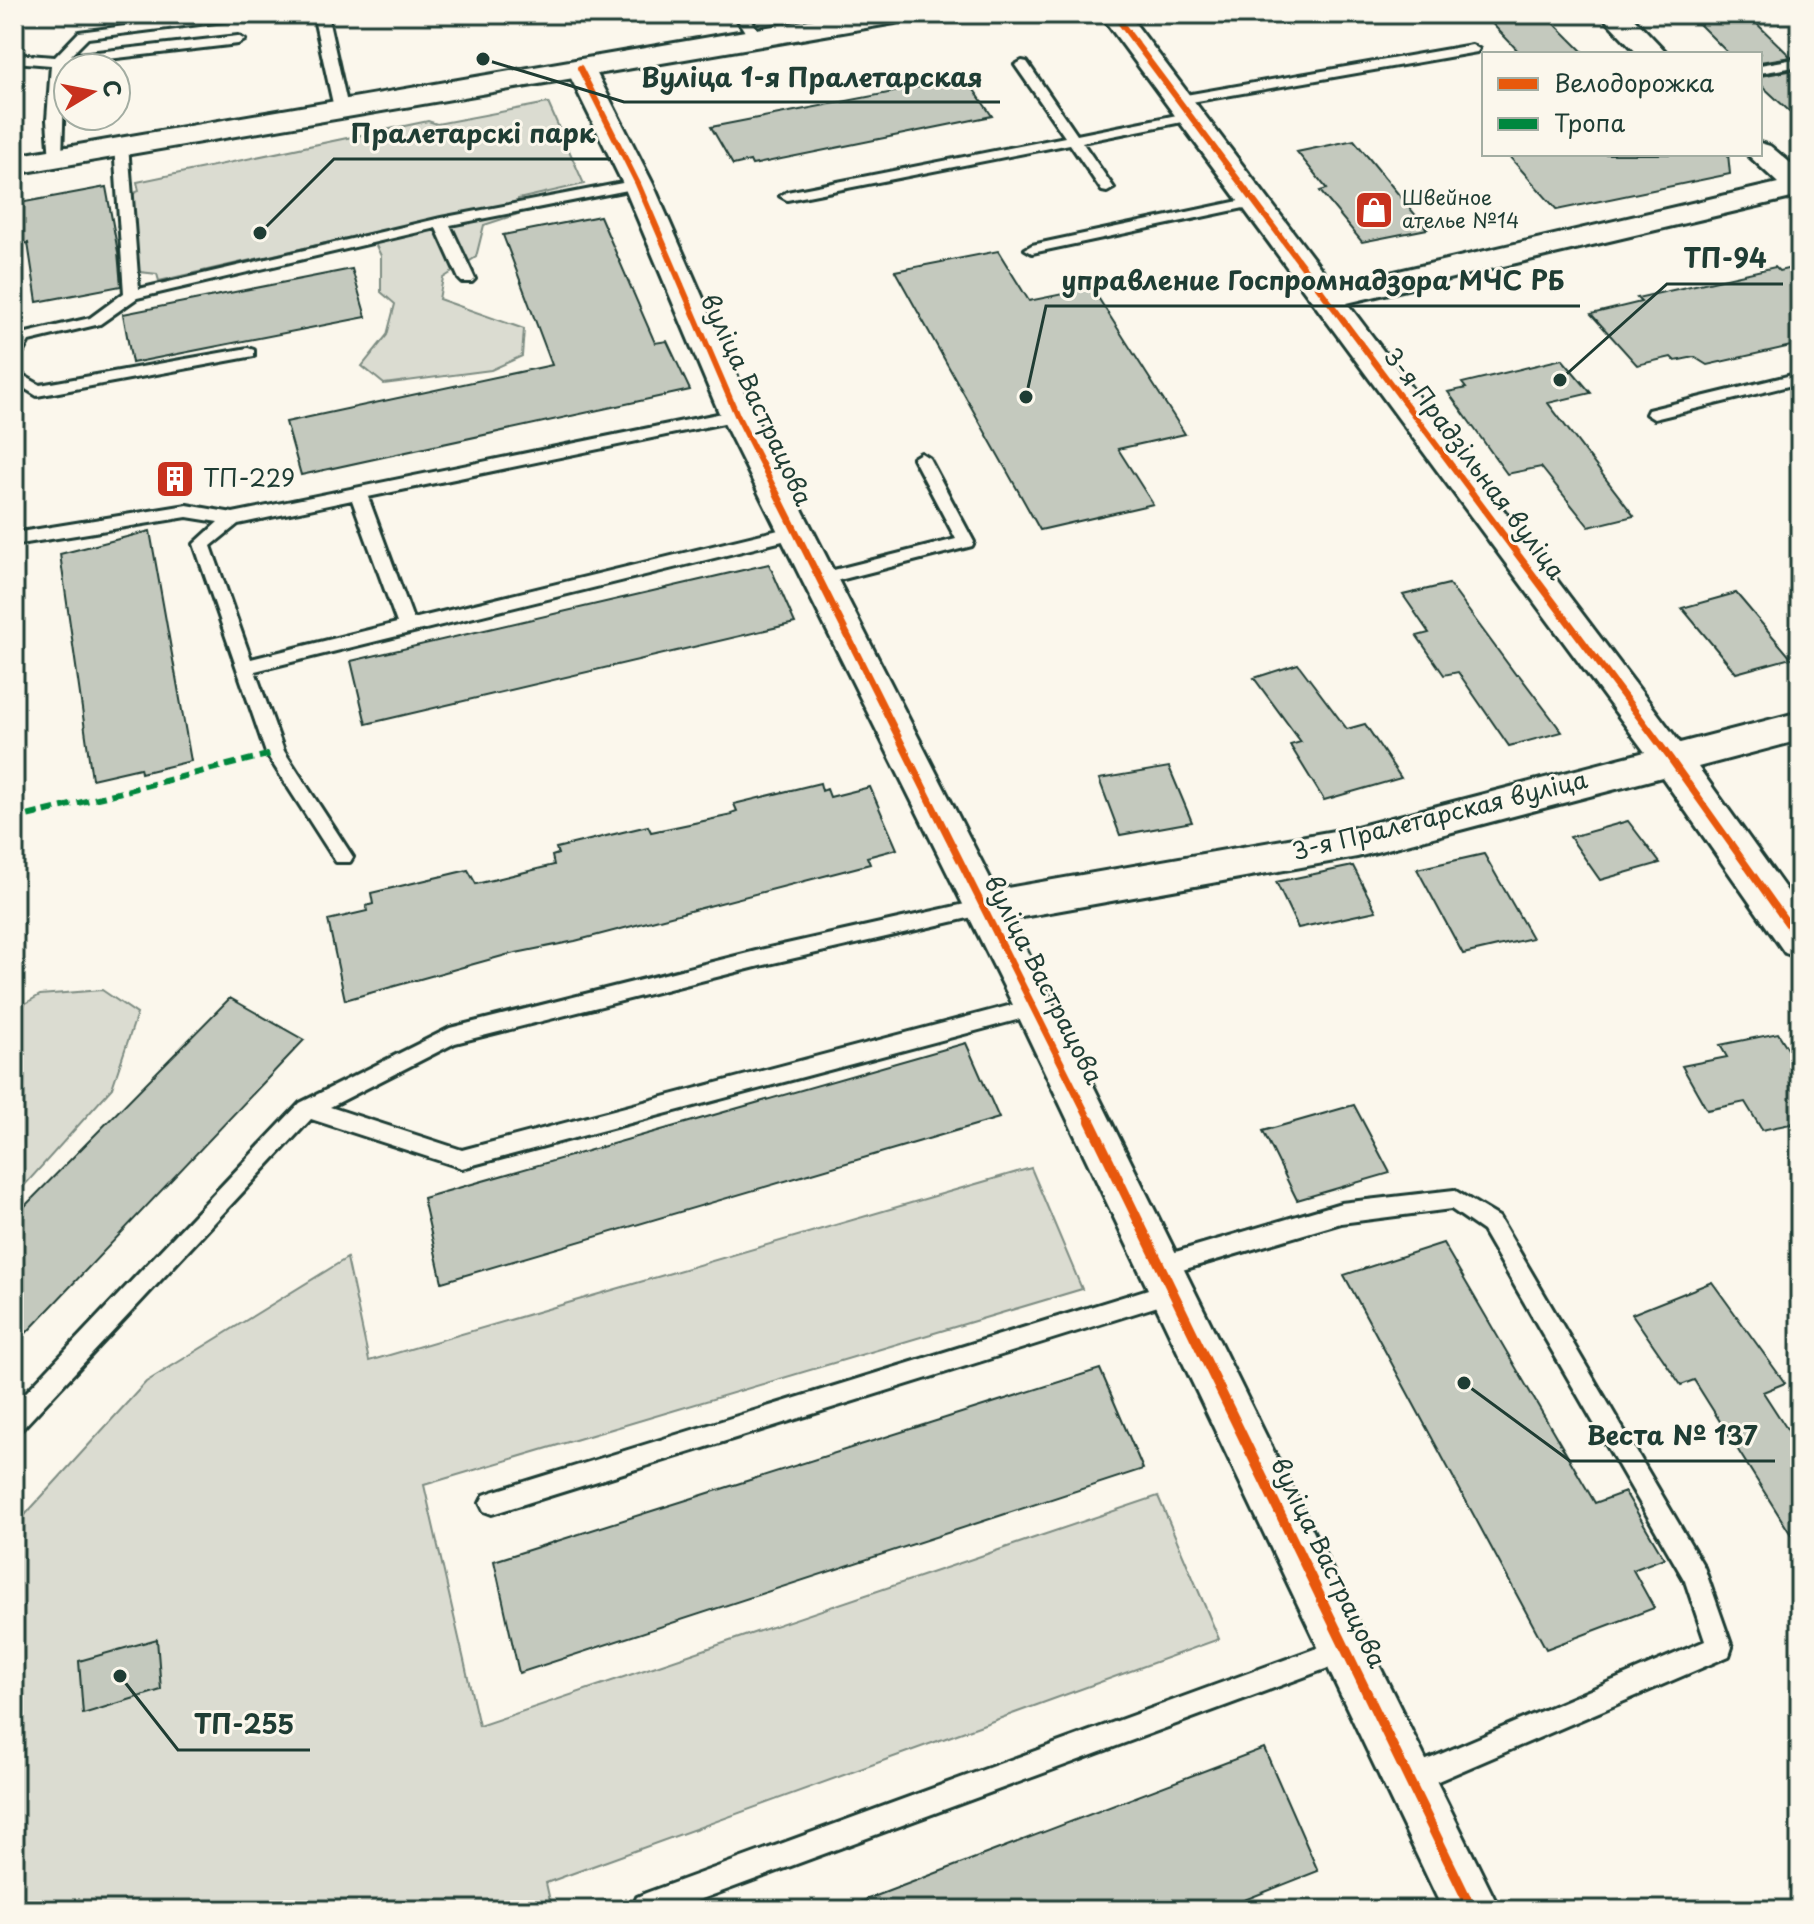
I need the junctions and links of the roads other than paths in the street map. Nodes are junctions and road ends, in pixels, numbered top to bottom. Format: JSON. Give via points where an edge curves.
{"nodes":[{"id":1,"x":248,"y":14,"type":"edge"},
{"id":2,"x":320,"y":14,"type":"edge"},
{"id":3,"x":895,"y":14,"type":"edge"},
{"id":4,"x":1114,"y":14,"type":"edge"},
{"id":5,"x":1614,"y":14,"type":"edge"},
{"id":6,"x":748,"y":26,"type":"edge"},
{"id":7,"x":238,"y":40,"type":"dead end"},
{"id":8,"x":1472,"y":49,"type":"dead end"},
{"id":9,"x":67,"y":52,"type":"edge"},
{"id":10,"x":132,"y":52,"type":"edge"},
{"id":11,"x":1652,"y":52,"type":"edge"},
{"id":12,"x":14,"y":58,"type":"edge"},
{"id":13,"x":52,"y":61,"type":"edge"},
{"id":14,"x":1800,"y":62,"type":"edge"},
{"id":15,"x":1022,"y":65,"type":"dead end"},
{"id":16,"x":580,"y":68,"type":"junction"},
{"id":17,"x":1762,"y":69,"type":"edge"},
{"id":18,"x":341,"y":108,"type":"junction"},
{"id":19,"x":1186,"y":108,"type":"junction"},
{"id":20,"x":54,"y":132,"type":"edge"},
{"id":21,"x":1073,"y":139,"type":"junction"},
{"id":22,"x":121,"y":145,"type":"junction"},
{"id":23,"x":1762,"y":154,"type":"edge"},
{"id":24,"x":55,"y":157,"type":"junction"},
{"id":25,"x":14,"y":165,"type":"edge"},
{"id":26,"x":638,"y":184,"type":"junction"},
{"id":27,"x":1800,"y":186,"type":"edge"},
{"id":28,"x":1107,"y":188,"type":"dead end"},
{"id":29,"x":787,"y":196,"type":"dead end"},
{"id":30,"x":1253,"y":202,"type":"junction"},
{"id":31,"x":441,"y":222,"type":"junction"},
{"id":32,"x":1032,"y":249,"type":"dead end"},
{"id":33,"x":467,"y":279,"type":"dead end"},
{"id":34,"x":132,"y":295,"type":"junction"},
{"id":35,"x":1325,"y":298,"type":"junction"},
{"id":36,"x":248,"y":353,"type":"dead end"},
{"id":37,"x":14,"y":354,"type":"edge"},
{"id":38,"x":14,"y":375,"type":"edge"},
{"id":39,"x":1800,"y":378,"type":"edge"},
{"id":40,"x":1654,"y":414,"type":"dead end"},
{"id":41,"x":737,"y":415,"type":"junction"},
{"id":42,"x":921,"y":458,"type":"dead end"},
{"id":43,"x":359,"y":495,"type":"junction"},
{"id":44,"x":233,"y":519,"type":"junction"},
{"id":45,"x":795,"y":532,"type":"junction"},
{"id":46,"x":14,"y":539,"type":"edge"},
{"id":47,"x":820,"y":579,"type":"junction"},
{"id":48,"x":407,"y":627,"type":"junction"},
{"id":49,"x":245,"y":667,"type":"junction"},
{"id":50,"x":1800,"y":726,"type":"edge"},
{"id":51,"x":1670,"y":758,"type":"junction"},
{"id":52,"x":343,"y":857,"type":"dead end"},
{"id":53,"x":983,"y":908,"type":"junction"},
{"id":54,"x":1800,"y":941,"type":"edge"},
{"id":55,"x":1035,"y":1007,"type":"junction"},
{"id":56,"x":307,"y":1109,"type":"junction"},
{"id":57,"x":1168,"y":1278,"type":"junction"},
{"id":58,"x":14,"y":1421,"type":"edge"},
{"id":59,"x":492,"y":1503,"type":"dead end"},
{"id":60,"x":1347,"y":1649,"type":"junction"},
{"id":61,"x":1410,"y":1780,"type":"junction"},
{"id":62,"x":646,"y":1906,"type":"dead end"},
{"id":63,"x":1472,"y":1910,"type":"edge"}],
"edges":[{"from":1,"to":9,"type":"lane","via":[[84,35]]},
{"from":2,"to":18,"type":"lane"},
{"from":3,"to":6,"type":"main road"},
{"from":4,"to":19,"type":"street","name":"3-я Прадзільная вуліца"},
{"from":5,"to":11,"type":"street"},
{"from":6,"to":16,"type":"main road"},
{"from":7,"to":10,"type":"lane"},
{"from":8,"to":19,"type":"lane"},
{"from":12,"to":13,"type":"lane"},
{"from":14,"to":17,"type":"lane"},
{"from":15,"to":21,"type":"lane"},
{"from":16,"to":18,"type":"main road"},
{"from":16,"to":26,"type":"street","name":"вуліца Вастрацова"},
{"from":18,"to":22,"type":"main road"},
{"from":19,"to":21,"type":"lane"},
{"from":19,"to":30,"type":"street","name":"3-я Прадзільная вуліца"},
{"from":20,"to":24,"type":"lane"},
{"from":21,"to":28,"type":"lane"},
{"from":21,"to":29,"type":"lane"},
{"from":22,"to":24,"type":"main road"},
{"from":22,"to":34,"type":"lane"},
{"from":23,"to":27,"type":"street"},
{"from":24,"to":25,"type":"main road"},
{"from":26,"to":31,"type":"lane"},
{"from":26,"to":41,"type":"street","name":"вуліца Вастрацова"},
{"from":27,"to":35,"type":"street"},
{"from":30,"to":32,"type":"lane"},
{"from":30,"to":35,"type":"street","name":"3-я Прадзільная вуліца"},
{"from":31,"to":33,"type":"lane"},
{"from":31,"to":34,"type":"lane"},
{"from":34,"to":37,"type":"lane","via":[[95,321],[23,338]]},
{"from":35,"to":51,"type":"street","name":"3-я Прадзільная вуліца"},
{"from":36,"to":38,"type":"lane","via":[[37,391]]},
{"from":39,"to":40,"type":"lane"},
{"from":41,"to":43,"type":"lane"},
{"from":41,"to":45,"type":"street","name":"вуліца Вастрацова"},
{"from":42,"to":47,"type":"lane","via":[[966,542]]},
{"from":43,"to":44,"type":"lane"},
{"from":43,"to":48,"type":"lane"},
{"from":44,"to":46,"type":"lane","via":[[187,511]]},
{"from":44,"to":49,"type":"lane","via":[[202,544]]},
{"from":45,"to":47,"type":"street","name":"вуліца Вастрацова"},
{"from":45,"to":48,"type":"lane"},
{"from":47,"to":53,"type":"street","name":"вуліца Вастрацова"},
{"from":48,"to":49,"type":"lane"},
{"from":49,"to":52,"type":"lane","via":[[275,753]]},
{"from":50,"to":51,"type":"street","name":"3-я Пралетарская вуліца"},
{"from":51,"to":53,"type":"street","name":"3-я Пралетарская вуліца","via":[[1357,842]]},
{"from":51,"to":54,"type":"street","name":"3-я Прадзільная вуліца"},
{"from":53,"to":55,"type":"street","name":"вуліца Вастрацова"},
{"from":53,"to":56,"type":"lane","via":[[450,1036]]},
{"from":55,"to":56,"type":"lane","via":[[462,1159]]},
{"from":55,"to":57,"type":"street","name":"вуліца Вастрацова"},
{"from":56,"to":58,"type":"lane"},
{"from":57,"to":59,"type":"lane"},
{"from":57,"to":60,"type":"street","name":"вуліца Вастрацова"},
{"from":57,"to":61,"type":"lane","via":[[1341,1213],[1454,1199],[1491,1224],[1695,1575],[1720,1647]]},
{"from":60,"to":61,"type":"street","name":"вуліца Вастрацова"},
{"from":60,"to":62,"type":"lane"},
{"from":61,"to":63,"type":"street","name":"вуліца Вастрацова"}]}
